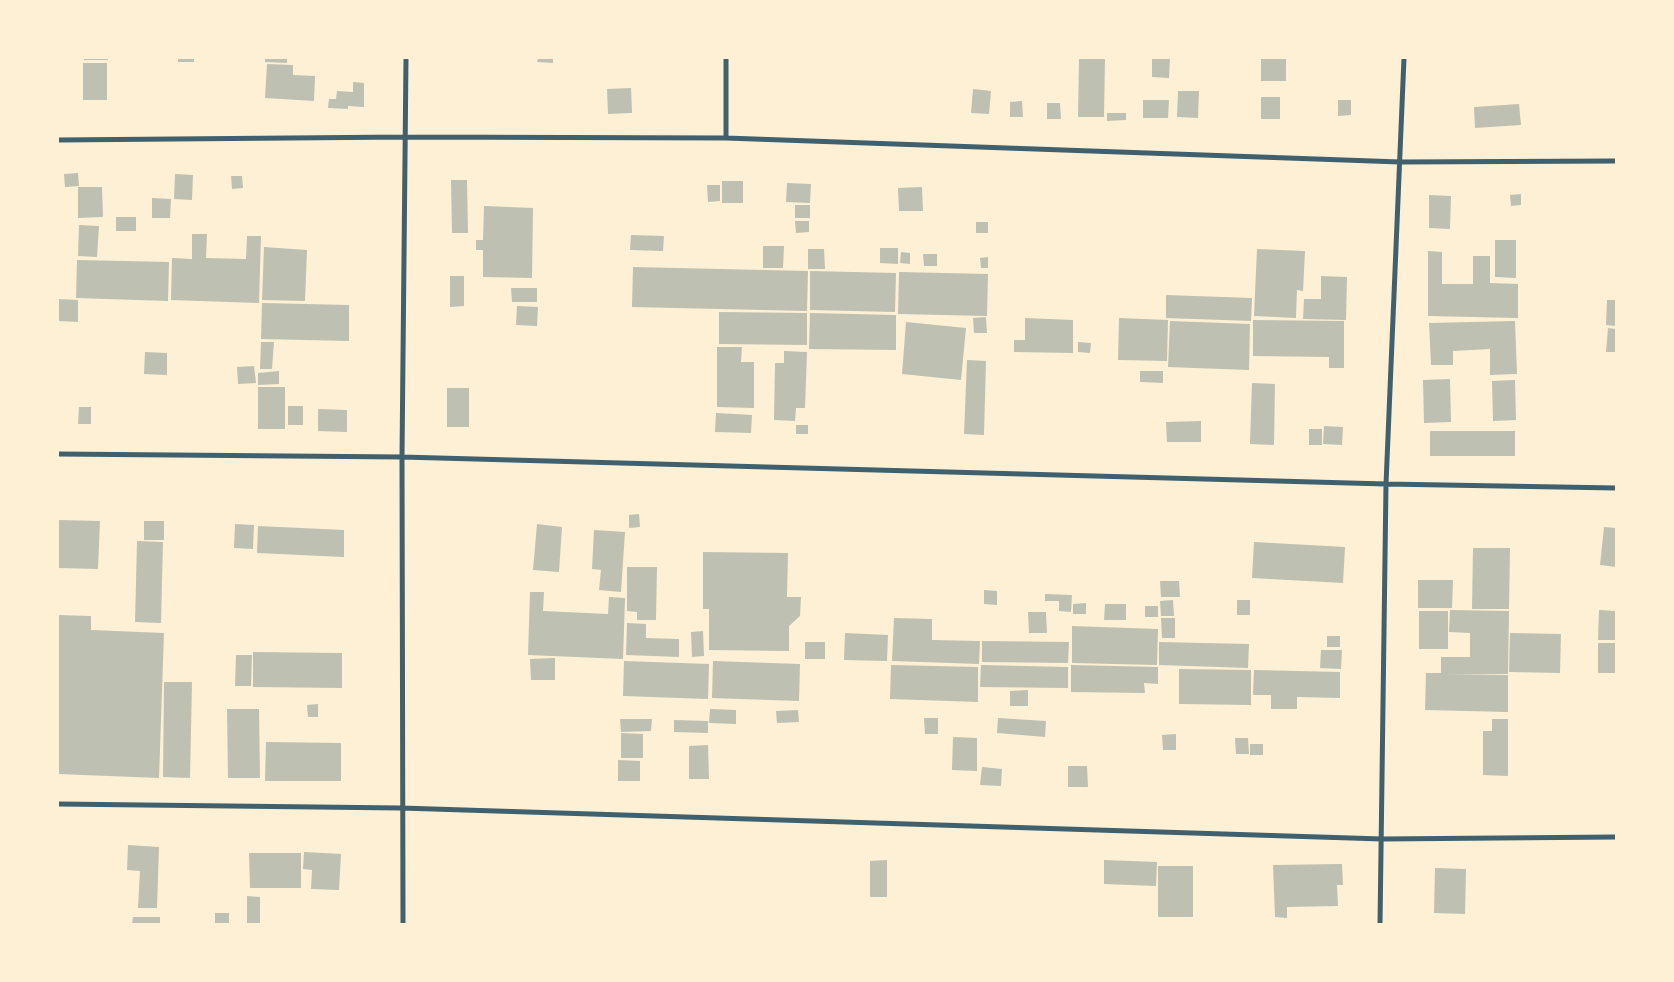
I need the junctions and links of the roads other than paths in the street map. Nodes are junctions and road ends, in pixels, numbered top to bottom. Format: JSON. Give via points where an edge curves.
{"nodes":[{"id":1,"x":406,"y":58,"type":"edge"},
{"id":2,"x":726,"y":58,"type":"edge"},
{"id":3,"x":1404,"y":58,"type":"edge"},
{"id":4,"x":405,"y":137,"type":"junction"},
{"id":5,"x":726,"y":138,"type":"junction"},
{"id":6,"x":58,"y":140,"type":"edge"},
{"id":7,"x":1616,"y":161,"type":"edge"},
{"id":8,"x":1400,"y":162,"type":"junction"},
{"id":9,"x":58,"y":454,"type":"edge"},
{"id":10,"x":402,"y":457,"type":"junction"},
{"id":11,"x":1386,"y":484,"type":"junction"},
{"id":12,"x":1616,"y":488,"type":"edge"},
{"id":13,"x":58,"y":804,"type":"edge"},
{"id":14,"x":401,"y":808,"type":"junction"},
{"id":15,"x":1616,"y":837,"type":"edge"},
{"id":16,"x":1382,"y":839,"type":"junction"},
{"id":17,"x":403,"y":924,"type":"edge"},
{"id":18,"x":1380,"y":924,"type":"edge"}],
"edges":[{"from":1,"to":4,"type":"street"},
{"from":2,"to":5,"type":"street"},
{"from":3,"to":8,"type":"street"},
{"from":4,"to":5,"type":"street"},
{"from":4,"to":6,"type":"street"},
{"from":4,"to":10,"type":"street"},
{"from":5,"to":8,"type":"street"},
{"from":7,"to":8,"type":"street"},
{"from":8,"to":11,"type":"street"},
{"from":9,"to":10,"type":"street"},
{"from":10,"to":11,"type":"street"},
{"from":10,"to":14,"type":"street"},
{"from":11,"to":12,"type":"street"},
{"from":11,"to":16,"type":"street"},
{"from":13,"to":14,"type":"street"},
{"from":14,"to":16,"type":"street"},
{"from":14,"to":17,"type":"street"},
{"from":15,"to":16,"type":"street"},
{"from":16,"to":18,"type":"street"}]}
